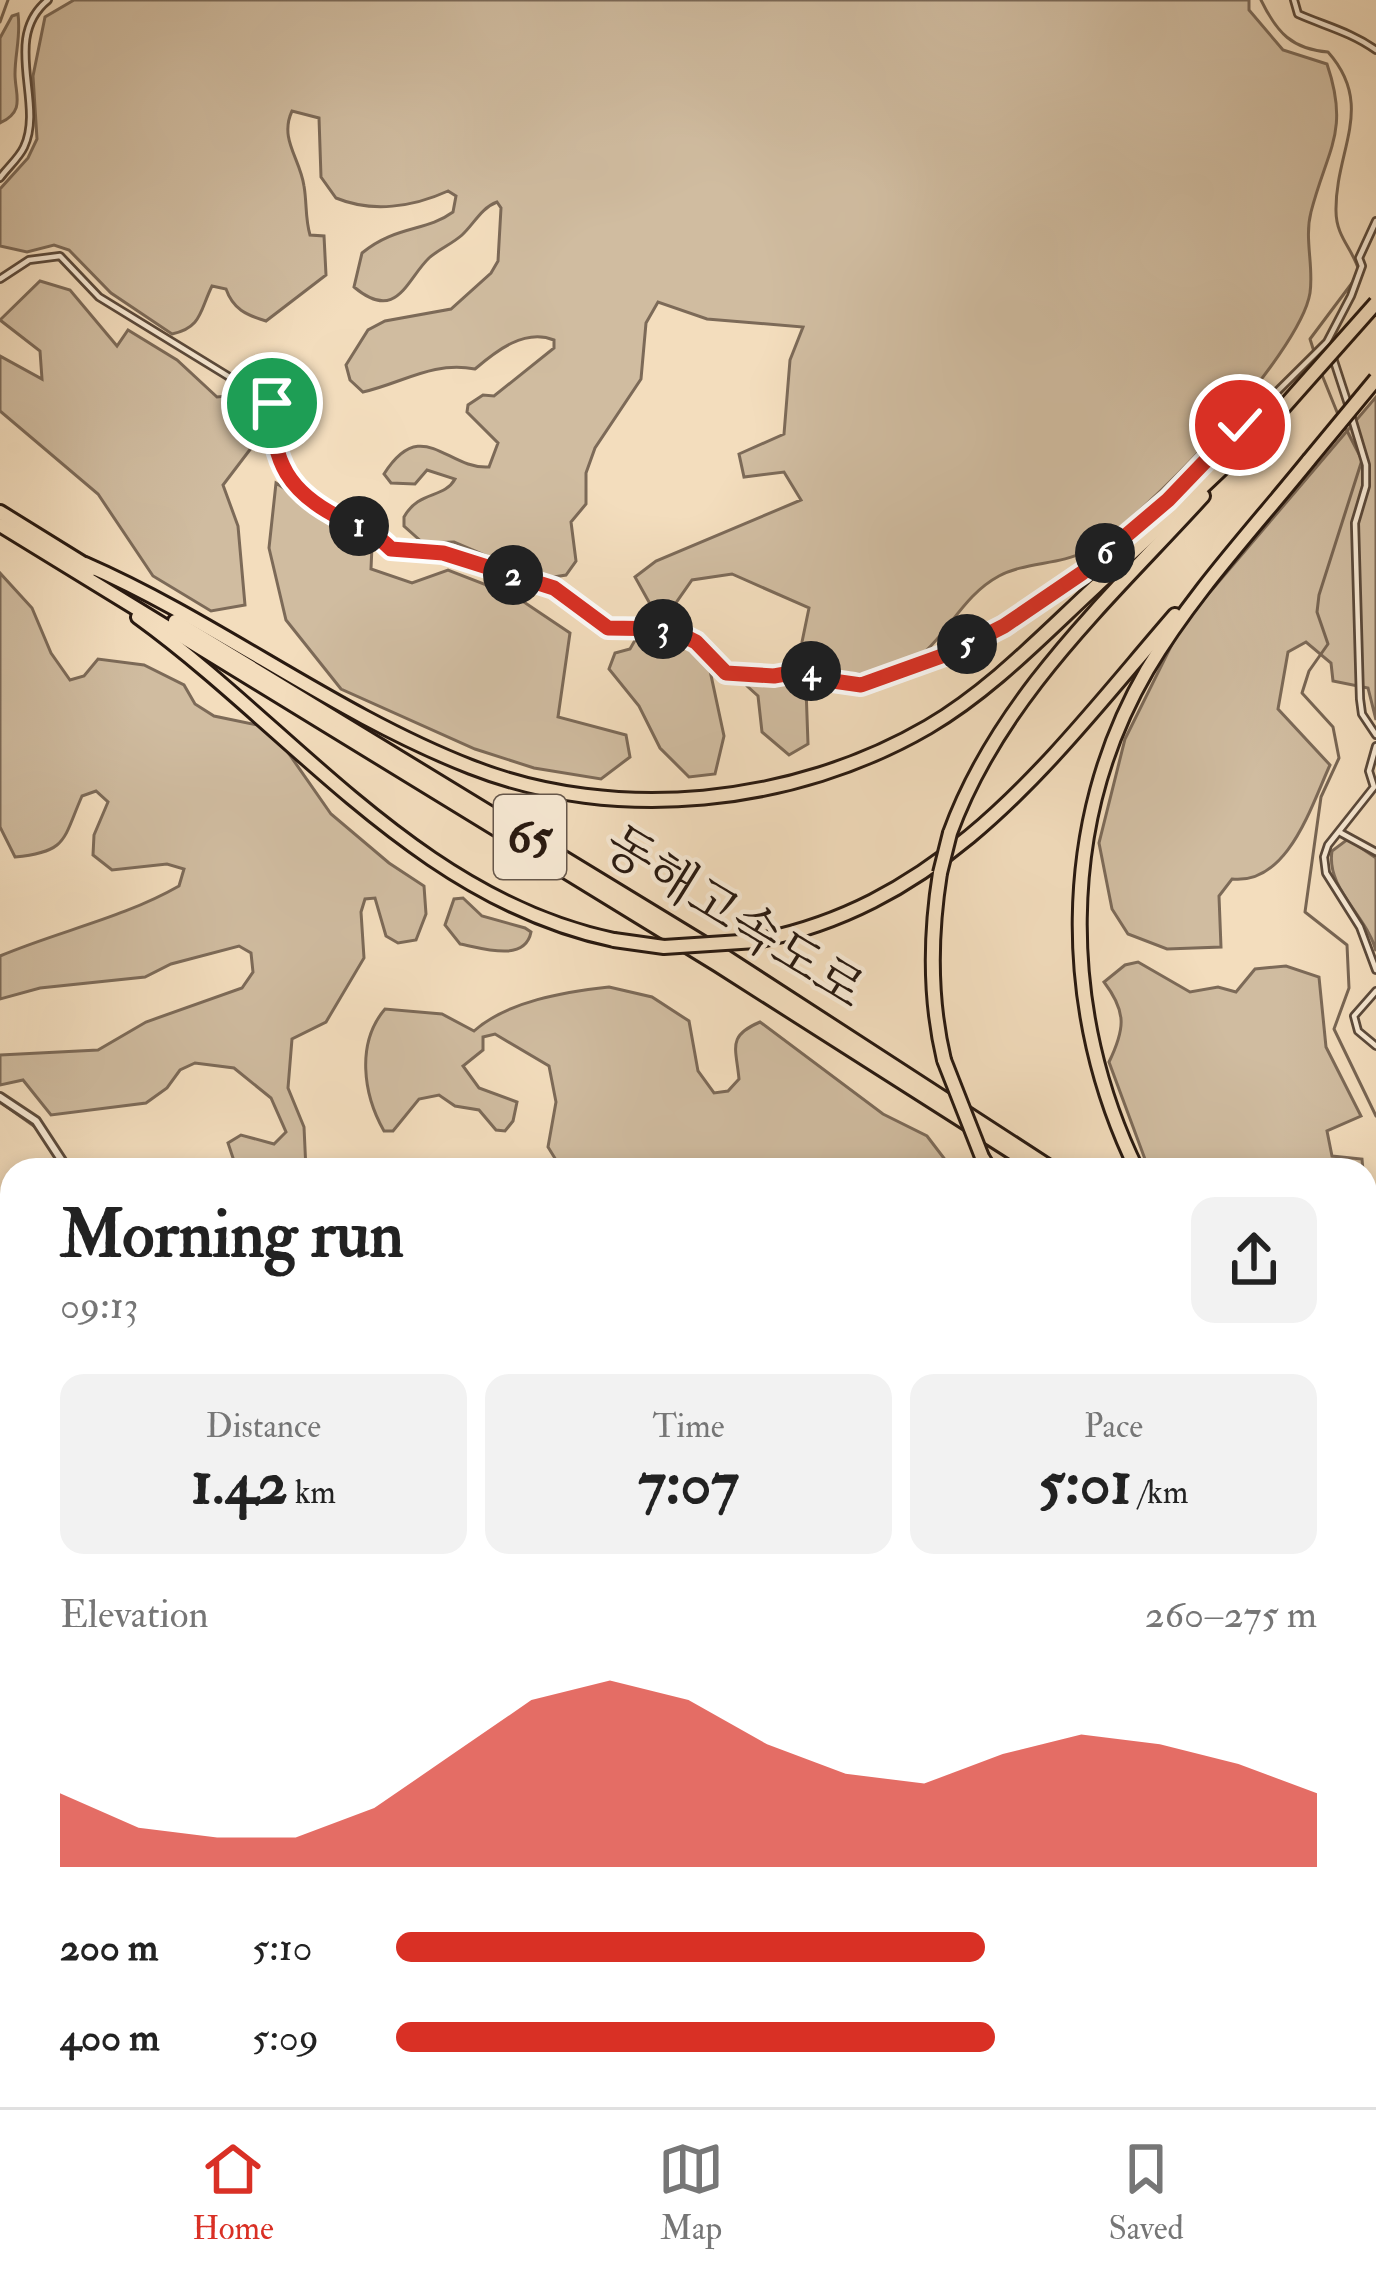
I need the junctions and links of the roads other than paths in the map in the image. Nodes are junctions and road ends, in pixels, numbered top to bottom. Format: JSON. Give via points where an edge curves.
{"nodes":[{"id":1,"x":48,"y":0,"type":"edge"},
{"id":2,"x":1294,"y":0,"type":"edge"},
{"id":3,"x":1376,"y":50,"type":"edge"},
{"id":4,"x":0,"y":178,"type":"edge"},
{"id":5,"x":1376,"y":221,"type":"edge"},
{"id":6,"x":0,"y":278,"type":"edge"},
{"id":7,"x":1376,"y":303,"type":"edge"},
{"id":8,"x":1327,"y":342,"type":"junction"},
{"id":9,"x":1376,"y":379,"type":"edge"},
{"id":10,"x":1274,"y":418,"type":"junction"},
{"id":11,"x":1310,"y":460,"type":"junction"},
{"id":12,"x":0,"y":512,"type":"edge"},
{"id":13,"x":0,"y":525,"type":"edge"},
{"id":14,"x":49,"y":554,"type":"junction"},
{"id":15,"x":85,"y":564,"type":"junction"},
{"id":16,"x":1376,"y":735,"type":"edge"},
{"id":17,"x":1376,"y":746,"type":"edge"},
{"id":18,"x":1341,"y":833,"type":"junction"},
{"id":19,"x":1376,"y":852,"type":"edge"},
{"id":20,"x":1376,"y":970,"type":"edge"},
{"id":21,"x":1376,"y":991,"type":"edge"},
{"id":22,"x":1376,"y":1046,"type":"edge"},
{"id":23,"x":0,"y":1097,"type":"edge"},
{"id":24,"x":60,"y":1158,"type":"edge"},
{"id":25,"x":984,"y":1158,"type":"edge"},
{"id":26,"x":1021,"y":1158,"type":"edge"},
{"id":27,"x":1036,"y":1158,"type":"edge"},
{"id":28,"x":1132,"y":1158,"type":"edge"}],
"edges":[{"from":1,"to":4,"type":"street","via":[[28,25],[25,44],[26,145]]},
{"from":2,"to":3,"type":"street","via":[[1298,14]]},
{"from":5,"to":8,"type":"street"},
{"from":6,"to":8,"type":"street","via":[[29,260],[60,256],[99,297],[230,378],[256,381],[267,389],[275,451],[294,490],[391,549],[443,553],[554,588],[608,628],[670,629],[726,673],[808,670],[861,685],[953,652],[1082,573]]},
{"from":7,"to":10,"type":"highway","bridge":true},
{"from":8,"to":16,"type":"street","via":[[1366,465],[1355,523],[1358,660],[1362,714]]},
{"from":9,"to":11,"type":"highway","bridge":true},
{"from":10,"to":15,"type":"highway","via":[[971,699],[873,754],[711,797],[578,795],[485,772],[391,730]]},
{"from":10,"to":25,"type":"highway","bridge":true,"via":[[1020,701],[978,767],[950,833],[933,994],[944,1060]]},
{"from":11,"to":14,"type":"highway","bridge":true,"via":[[1064,744],[972,836],[875,903],[820,926],[703,947],[614,940],[512,909],[433,862],[207,669]]},
{"from":11,"to":28,"type":"highway","via":[[1157,654],[1101,781],[1083,862],[1080,974],[1092,1054]]},
{"from":12,"to":15,"type":"highway","name":"동해고속도로","number":"65"},
{"from":13,"to":14,"type":"highway","name":"동해고속도로","number":"65"},
{"from":14,"to":26,"type":"highway","name":"동해고속도로","number":"65"},
{"from":15,"to":27,"type":"highway","name":"동해고속도로","number":"65","via":[[718,952]]},
{"from":17,"to":18,"type":"street","via":[[1374,788]]},
{"from":18,"to":19,"type":"street"},
{"from":18,"to":20,"type":"street","via":[[1328,844],[1326,873]]},
{"from":21,"to":22,"type":"street","via":[[1354,1016]]},
{"from":23,"to":24,"type":"street","via":[[37,1121]]}]}
